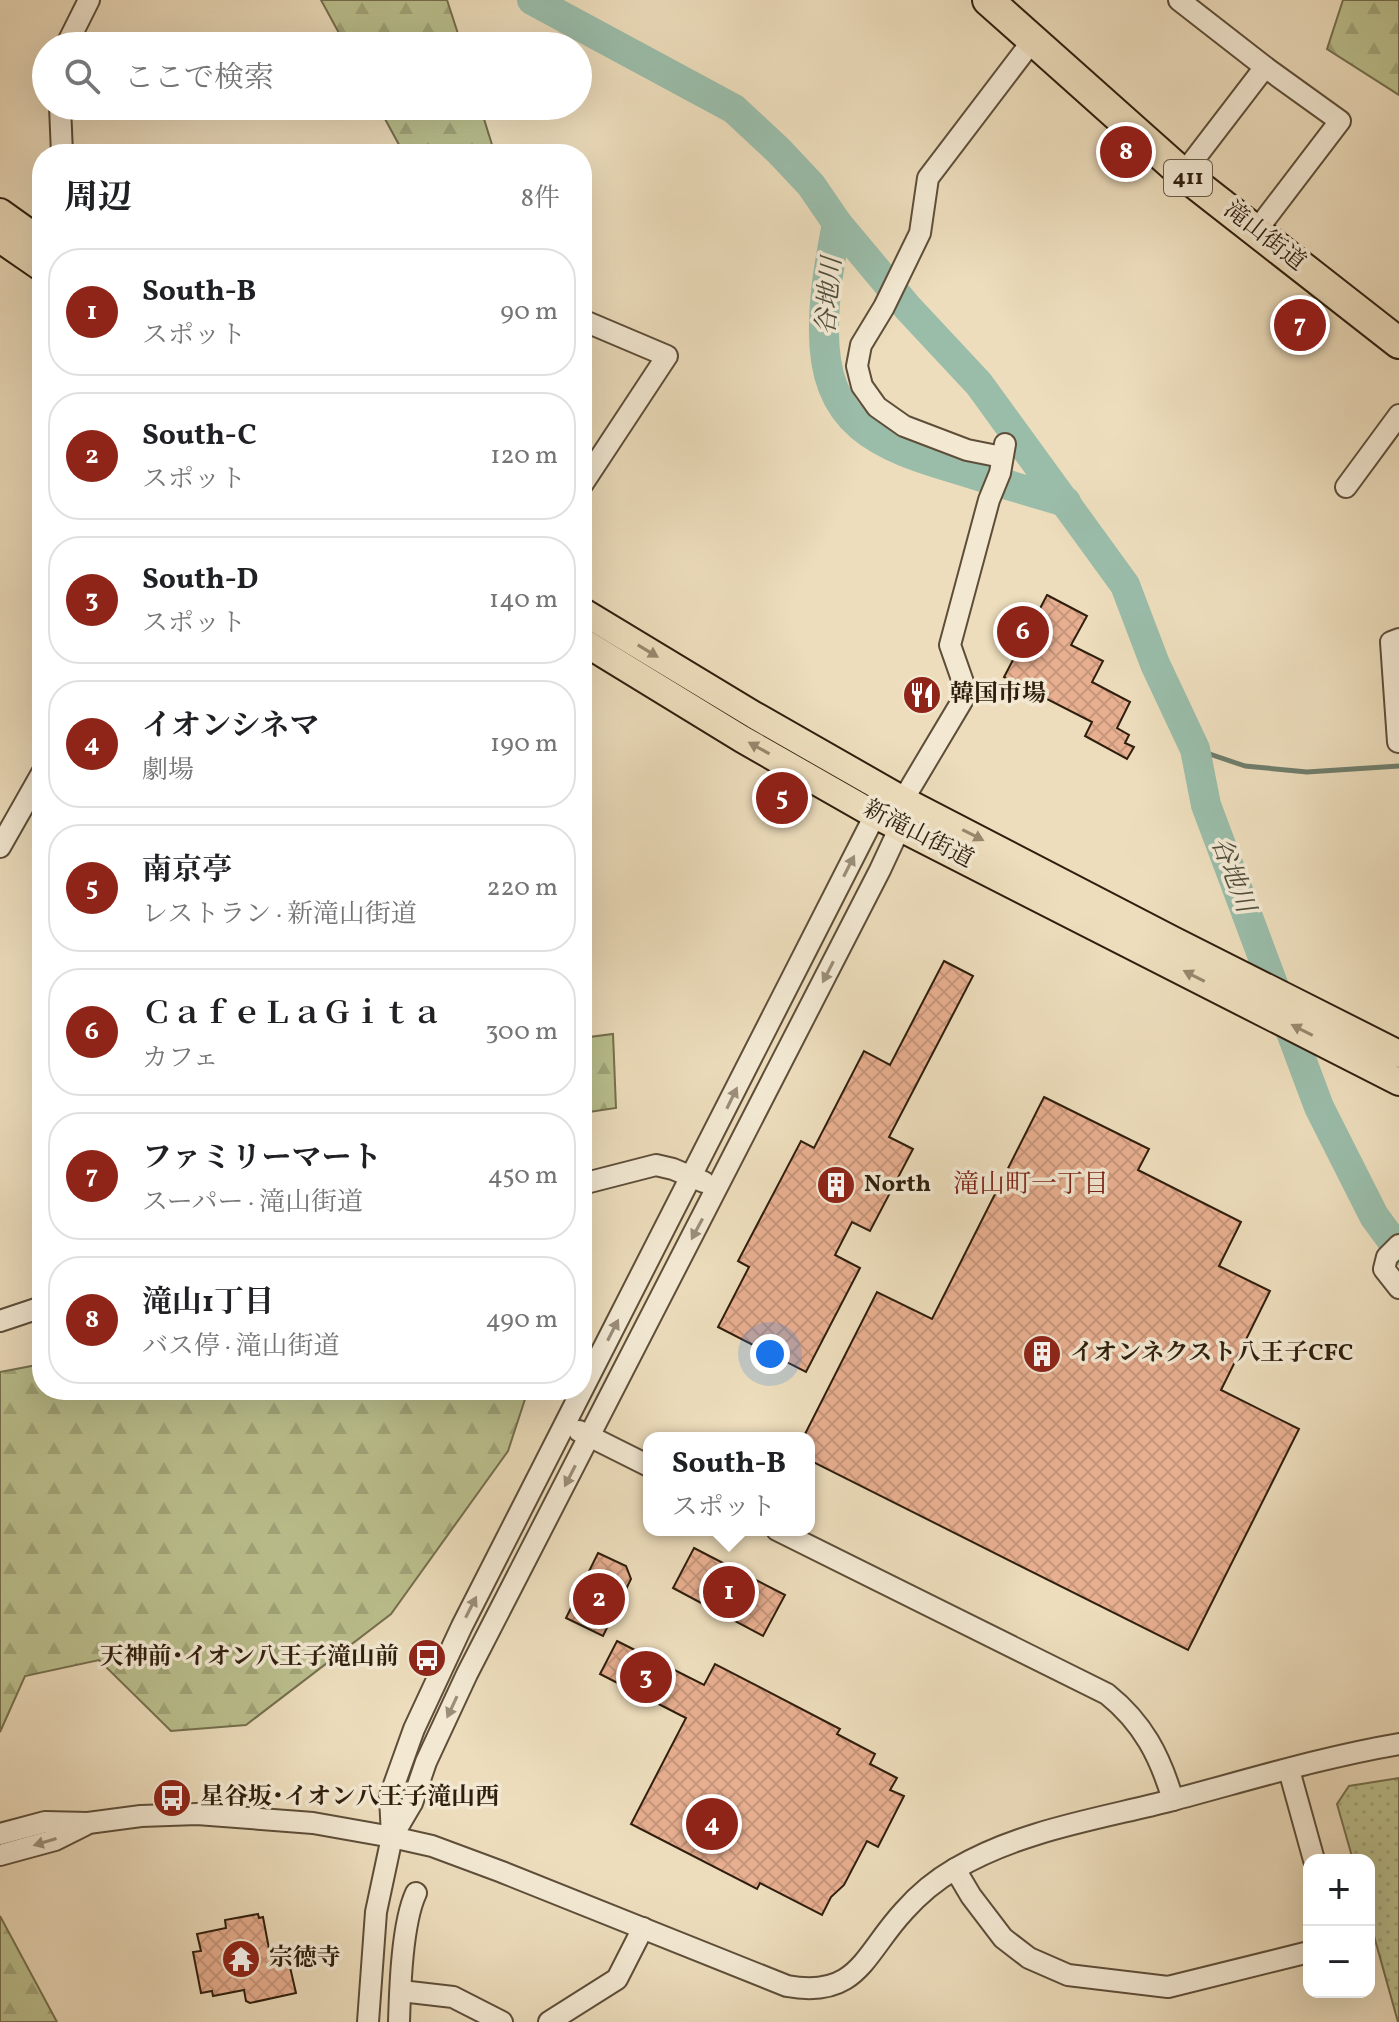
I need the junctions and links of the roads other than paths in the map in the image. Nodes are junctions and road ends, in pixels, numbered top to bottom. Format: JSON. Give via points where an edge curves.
{"nodes":[{"id":1,"x":89,"y":0,"type":"edge"},
{"id":2,"x":988,"y":0,"type":"edge"},
{"id":3,"x":1179,"y":0,"type":"edge"},
{"id":4,"x":73,"y":32,"type":"edge"},
{"id":5,"x":1033,"y":40,"type":"junction"},
{"id":6,"x":1265,"y":67,"type":"junction"},
{"id":7,"x":61,"y":120,"type":"edge"},
{"id":8,"x":62,"y":144,"type":"edge"},
{"id":9,"x":1183,"y":174,"type":"junction"},
{"id":10,"x":0,"y":212,"type":"edge"},
{"id":11,"x":1256,"y":231,"type":"junction"},
{"id":12,"x":32,"y":233,"type":"edge"},
{"id":13,"x":0,"y":239,"type":"edge"},
{"id":14,"x":32,"y":261,"type":"edge"},
{"id":15,"x":592,"y":324,"type":"edge"},
{"id":16,"x":1399,"y":343,"type":"edge"},
{"id":17,"x":1399,"y":415,"type":"edge"},
{"id":18,"x":592,"y":470,"type":"edge"},
{"id":19,"x":1346,"y":487,"type":"dead end"},
{"id":20,"x":592,"y":617,"type":"edge"},
{"id":21,"x":1399,"y":639,"type":"edge"},
{"id":22,"x":592,"y":647,"type":"edge"},
{"id":23,"x":1398,"y":742,"type":"edge"},
{"id":24,"x":32,"y":791,"type":"edge"},
{"id":25,"x":903,"y":800,"type":"junction"},
{"id":26,"x":875,"y":815,"type":"junction"},
{"id":27,"x":900,"y":827,"type":"junction"},
{"id":28,"x":0,"y":847,"type":"edge"},
{"id":29,"x":1399,"y":1054,"type":"edge"},
{"id":30,"x":1399,"y":1082,"type":"edge"},
{"id":31,"x":693,"y":1176,"type":"junction"},
{"id":32,"x":592,"y":1181,"type":"edge"},
{"id":33,"x":718,"y":1189,"type":"junction"},
{"id":34,"x":1393,"y":1251,"type":"edge"},
{"id":35,"x":1399,"y":1288,"type":"edge"},
{"id":36,"x":32,"y":1310,"type":"edge"},
{"id":37,"x":0,"y":1321,"type":"edge"},
{"id":38,"x":592,"y":1372,"type":"edge"},
{"id":39,"x":577,"y":1400,"type":"edge"},
{"id":40,"x":565,"y":1424,"type":"junction"},
{"id":41,"x":590,"y":1436,"type":"junction"},
{"id":42,"x":643,"y":1463,"type":"edge"},
{"id":43,"x":789,"y":1536,"type":"edge"},
{"id":44,"x":1399,"y":1744,"type":"edge"},
{"id":45,"x":1289,"y":1770,"type":"junction"},
{"id":46,"x":1173,"y":1800,"type":"junction"},
{"id":47,"x":88,"y":1823,"type":"junction"},
{"id":48,"x":0,"y":1834,"type":"edge"},
{"id":49,"x":392,"y":1837,"type":"junction"},
{"id":50,"x":1312,"y":1854,"type":"edge"},
{"id":51,"x":0,"y":1855,"type":"edge"},
{"id":52,"x":955,"y":1869,"type":"junction"},
{"id":53,"x":416,"y":1893,"type":"dead end"},
{"id":54,"x":643,"y":1928,"type":"junction"},
{"id":55,"x":1303,"y":1953,"type":"edge"},
{"id":56,"x":401,"y":1991,"type":"junction"},
{"id":57,"x":368,"y":2022,"type":"edge"},
{"id":58,"x":399,"y":2022,"type":"edge"},
{"id":59,"x":502,"y":2022,"type":"edge"},
{"id":60,"x":549,"y":2022,"type":"edge"}],
"edges":[{"from":1,"to":4,"type":"street"},
{"from":2,"to":5,"type":"highway","name":"滝山街道","number":"411"},
{"from":3,"to":6,"type":"street"},
{"from":5,"to":9,"type":"highway","name":"滝山街道","number":"411"},
{"from":5,"to":25,"type":"street","via":[[928,178],[920,233],[861,345],[857,366],[862,386],[877,407],[904,426],[1002,458],[950,645],[965,694]]},
{"from":6,"to":9,"type":"street"},
{"from":6,"to":11,"type":"street","via":[[1340,121]]},
{"from":7,"to":8,"type":"street"},
{"from":9,"to":11,"type":"highway","name":"滝山街道","number":"411"},
{"from":10,"to":12,"type":"main road"},
{"from":11,"to":16,"type":"highway","name":"滝山街道","number":"411"},
{"from":13,"to":14,"type":"main road"},
{"from":15,"to":18,"type":"street","via":[[667,356]]},
{"from":17,"to":19,"type":"street"},
{"from":20,"to":25,"type":"main road","name":"新滝山街道","one_way":true},
{"from":21,"to":23,"type":"street","via":[[1391,642]]},
{"from":26,"to":22,"type":"main road","name":"新滝山街道","one_way":true},
{"from":24,"to":28,"type":"street"},
{"from":25,"to":26,"type":"street"},
{"from":25,"to":27,"type":"street"},
{"from":25,"to":29,"type":"main road","name":"新滝山街道","one_way":true},
{"from":26,"to":27,"type":"main road","name":"新滝山街道"},
{"from":31,"to":26,"type":"street","one_way":true},
{"from":30,"to":27,"type":"main road","name":"新滝山街道","one_way":true},
{"from":27,"to":33,"type":"street","one_way":true},
{"from":31,"to":32,"type":"street","via":[[656,1165]]},
{"from":31,"to":33,"type":"street"},
{"from":38,"to":31,"type":"street","one_way":true},
{"from":33,"to":41,"type":"street","one_way":true},
{"from":34,"to":35,"type":"street","via":[[1384,1269]]},
{"from":36,"to":37,"type":"street"},
{"from":40,"to":39,"type":"street","one_way":true},
{"from":40,"to":41,"type":"street"},
{"from":49,"to":40,"type":"street","one_way":true,"via":[[390,1796],[414,1729]]},
{"from":41,"to":42,"type":"street"},
{"from":41,"to":49,"type":"street","one_way":true,"via":[[467,1674]]},
{"from":43,"to":46,"type":"street","via":[[1107,1694],[1131,1715],[1153,1746]]},
{"from":44,"to":45,"type":"street"},
{"from":45,"to":46,"type":"street"},
{"from":45,"to":50,"type":"street"},
{"from":46,"to":52,"type":"street","via":[[1013,1842]]},
{"from":47,"to":48,"type":"street","via":[[45,1822]]},
{"from":47,"to":49,"type":"street","via":[[141,1816],[236,1815]]},
{"from":47,"to":51,"type":"street","one_way":true,"via":[[55,1840]]},
{"from":49,"to":54,"type":"street","via":[[432,1846]]},
{"from":49,"to":57,"type":"street","via":[[376,1912]]},
{"from":52,"to":54,"type":"street","via":[[903,1911],[859,1970],[833,1986],[787,1986]]},
{"from":52,"to":55,"type":"street","via":[[1003,1938],[1029,1958],[1068,1975],[1168,1987]]},
{"from":53,"to":56,"type":"street"},
{"from":54,"to":60,"type":"street","via":[[617,1979]]},
{"from":56,"to":58,"type":"street"},
{"from":56,"to":59,"type":"street","via":[[453,1997]]}]}
